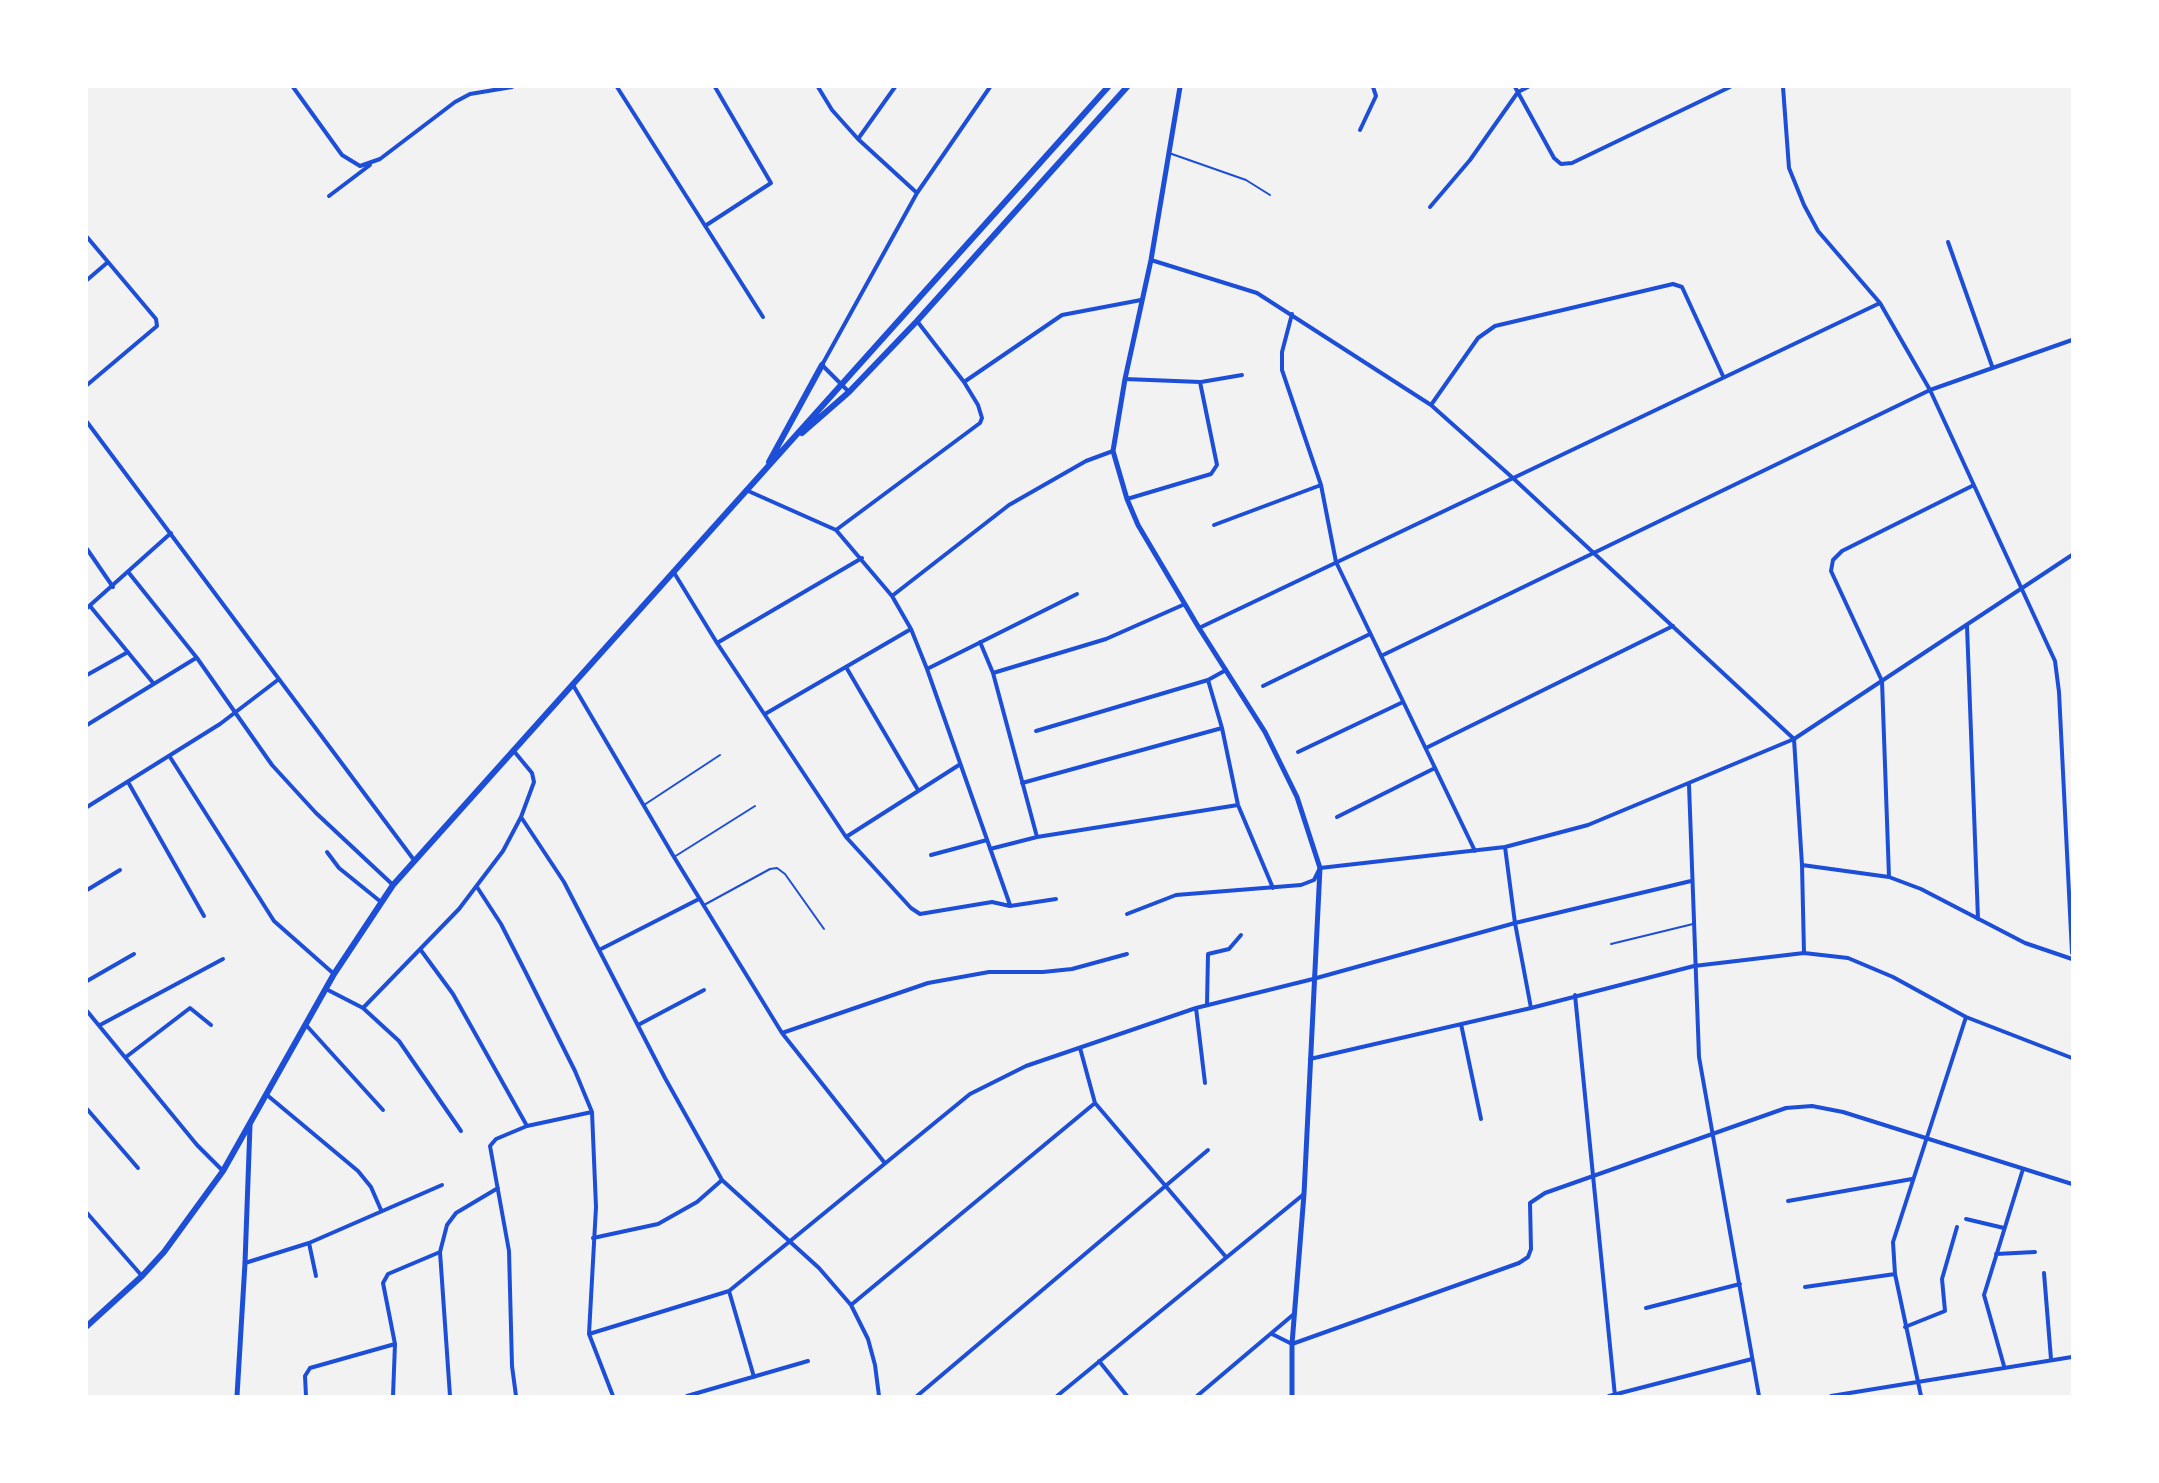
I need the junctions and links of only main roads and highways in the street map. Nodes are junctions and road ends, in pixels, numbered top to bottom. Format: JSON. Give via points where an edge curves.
{"nodes":[{"id":1,"x":1108,"y":87,"type":"edge"},
{"id":2,"x":1127,"y":87,"type":"edge"},
{"id":3,"x":822,"y":365,"type":"road end"},
{"id":4,"x":790,"y":442,"type":"junction"},
{"id":5,"x":764,"y":470,"type":"junction"},
{"id":6,"x":87,"y":1326,"type":"edge"}],
"edges":[{"from":1,"to":4,"type":"main road"},
{"from":2,"to":4,"type":"main road","via":[[917,321],[849,392]]},
{"from":3,"to":5,"type":"main road"},
{"from":4,"to":5,"type":"main road"},
{"from":5,"to":6,"type":"main road","via":[[393,885],[334,974],[223,1171],[164,1252]]}]}
